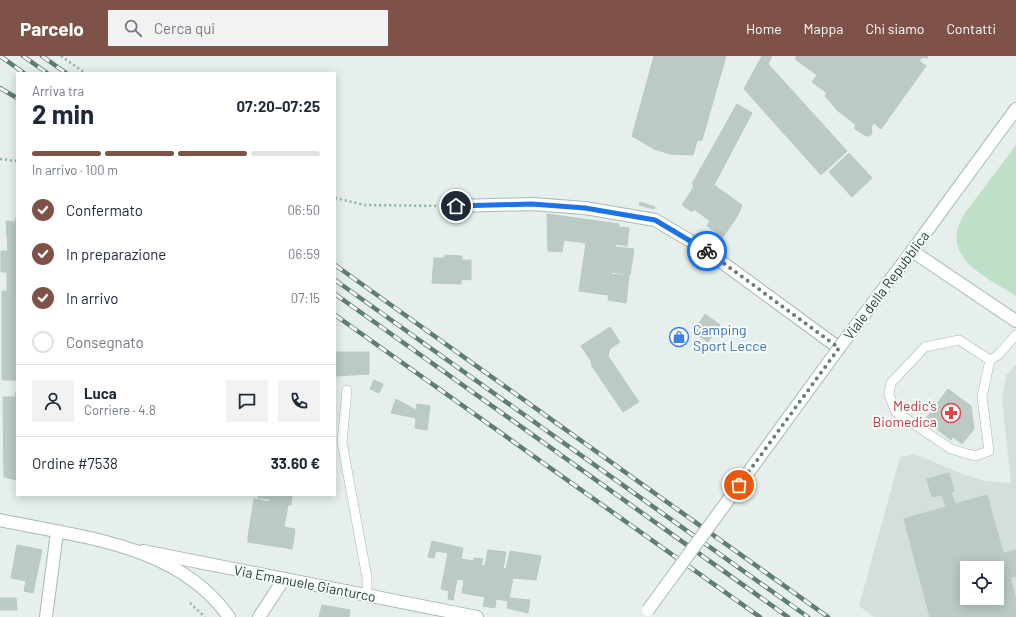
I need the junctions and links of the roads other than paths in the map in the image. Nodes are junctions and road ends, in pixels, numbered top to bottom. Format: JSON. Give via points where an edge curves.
{"nodes":[{"id":1,"x":1016,"y":109,"type":"edge"},
{"id":2,"x":456,"y":206,"type":"road end"},
{"id":3,"x":912,"y":251,"type":"junction"},
{"id":4,"x":1016,"y":322,"type":"edge"},
{"id":5,"x":1016,"y":335,"type":"edge"},
{"id":6,"x":839,"y":348,"type":"junction"},
{"id":7,"x":990,"y":360,"type":"junction"},
{"id":8,"x":347,"y":390,"type":"dead end"},
{"id":9,"x":0,"y":520,"type":"edge"},
{"id":10,"x":57,"y":532,"type":"junction"},
{"id":11,"x":132,"y":548,"type":"junction"},
{"id":12,"x":284,"y":579,"type":"junction"},
{"id":13,"x":367,"y":595,"type":"junction"},
{"id":14,"x":645,"y":613,"type":"edge"},
{"id":15,"x":46,"y":617,"type":"edge"},
{"id":16,"x":229,"y":617,"type":"edge"},
{"id":17,"x":259,"y":617,"type":"edge"},
{"id":18,"x":477,"y":617,"type":"edge"}],
"edges":[{"from":1,"to":3,"type":"street","name":"Viale della Repubblica"},
{"from":2,"to":6,"type":"street","via":[[532,204],[585,208],[655,220],[704,249]]},
{"from":3,"to":4,"type":"street"},
{"from":3,"to":6,"type":"street","name":"Viale della Repubblica","bridge":true},
{"from":5,"to":7,"type":"lane"},
{"from":6,"to":14,"type":"street","name":"Viale della Repubblica","bridge":true},
{"from":7,"to":7,"type":"lane","via":[[959,340],[925,347],[891,383],[890,395],[896,412],[951,449],[975,456],[988,451],[982,397]]},
{"from":8,"to":13,"type":"lane","via":[[342,442],[367,578]]},
{"from":9,"to":10,"type":"street"},
{"from":10,"to":11,"type":"street"},
{"from":10,"to":15,"type":"street"},
{"from":11,"to":12,"type":"street","name":"Via Emanuele Gianturco"},
{"from":11,"to":16,"type":"street","via":[[175,568],[199,584]]},
{"from":12,"to":13,"type":"street","name":"Via Emanuele Gianturco"},
{"from":12,"to":17,"type":"street"},
{"from":13,"to":18,"type":"street","name":"Via Emanuele Gianturco"}]}
